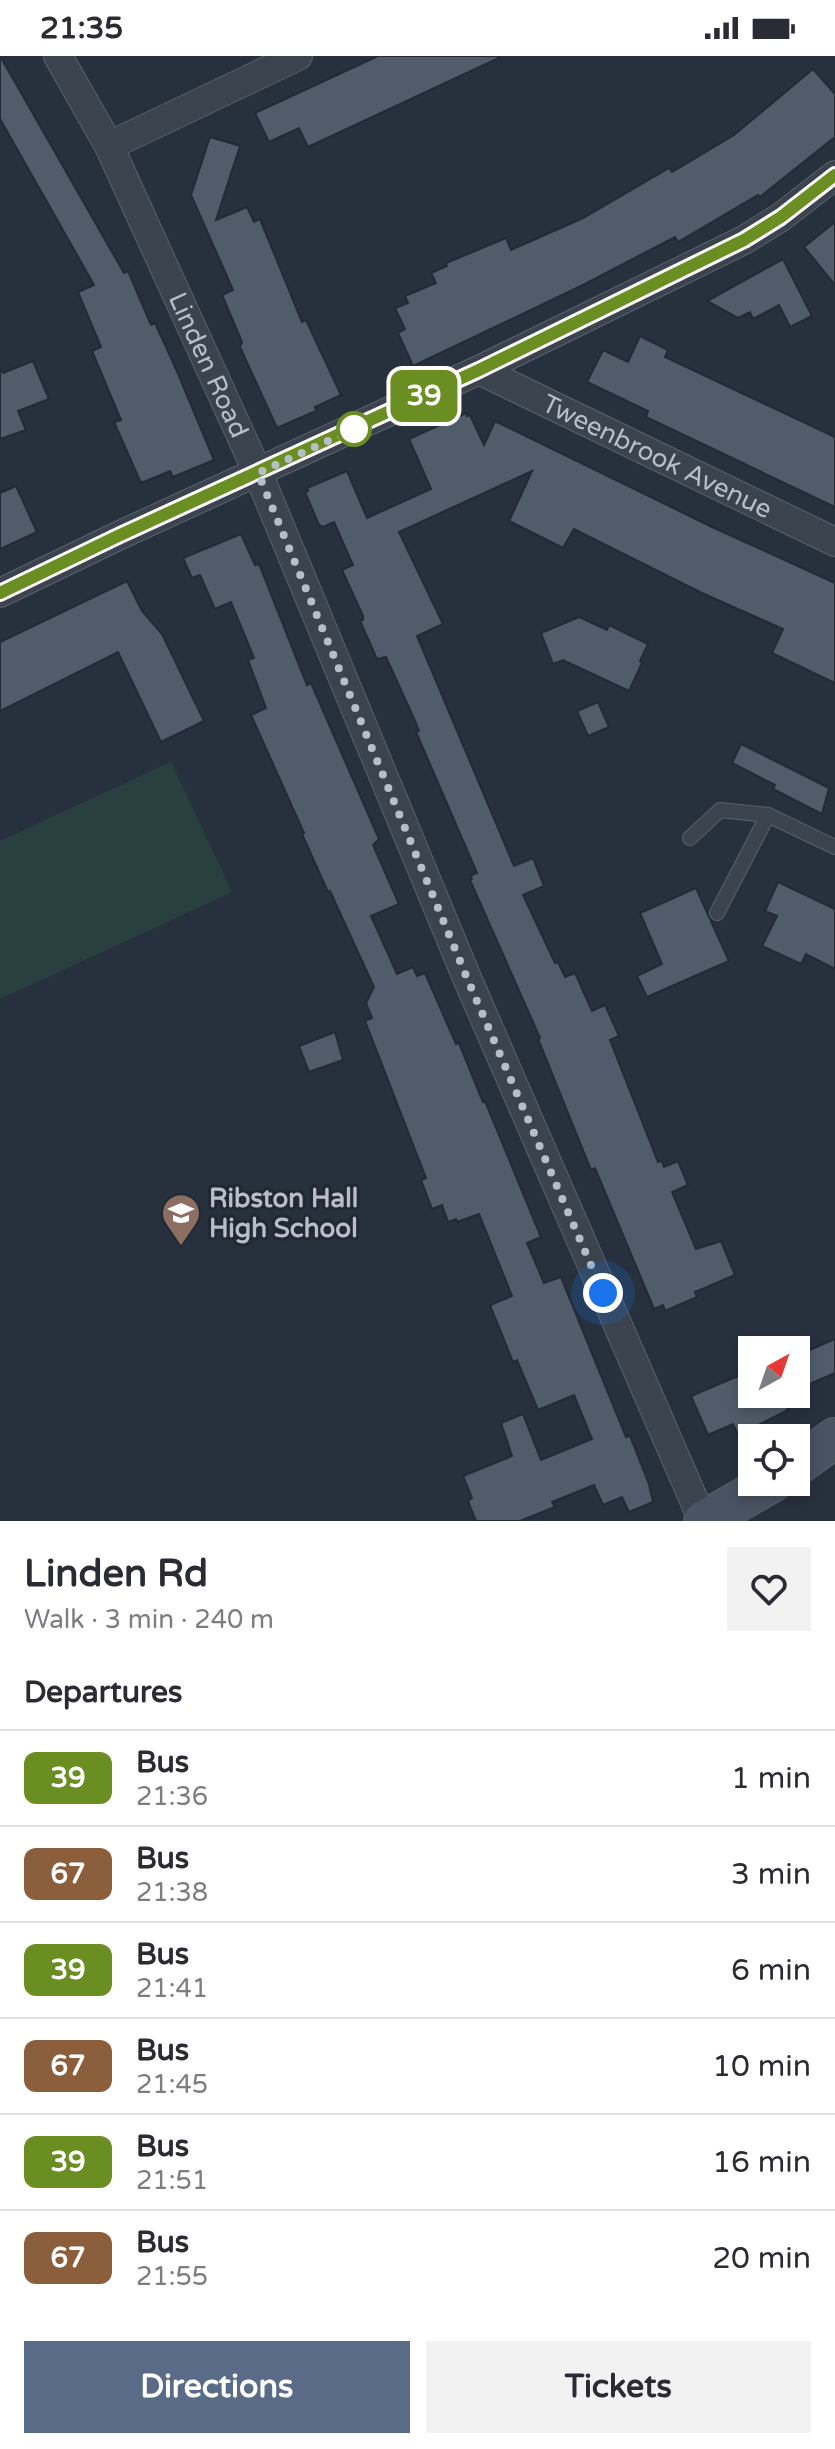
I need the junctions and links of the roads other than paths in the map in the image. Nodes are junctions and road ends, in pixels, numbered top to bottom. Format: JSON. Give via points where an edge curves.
{"nodes":[{"id":1,"x":58,"y":56,"type":"edge"},
{"id":2,"x":298,"y":56,"type":"edge"},
{"id":3,"x":109,"y":146,"type":"junction"},
{"id":4,"x":835,"y":175,"type":"edge"},
{"id":5,"x":479,"y":370,"type":"junction"},
{"id":6,"x":258,"y":473,"type":"junction"},
{"id":7,"x":835,"y":542,"type":"edge"},
{"id":8,"x":0,"y":593,"type":"edge"},
{"id":9,"x":768,"y":815,"type":"junction"},
{"id":10,"x":690,"y":838,"type":"dead end"},
{"id":11,"x":835,"y":847,"type":"edge"},
{"id":12,"x":717,"y":913,"type":"dead end"},
{"id":13,"x":835,"y":1438,"type":"edge"},
{"id":14,"x":810,"y":1456,"type":"edge"},
{"id":15,"x":748,"y":1496,"type":"edge"},
{"id":16,"x":704,"y":1521,"type":"edge"}],
"edges":[{"from":1,"to":3,"type":"street","name":"Linden Road"},
{"from":2,"to":3,"type":"street"},
{"from":3,"to":6,"type":"street","name":"Linden Road"},
{"from":4,"to":5,"type":"street","via":[[744,240]]},
{"from":5,"to":6,"type":"street"},
{"from":5,"to":7,"type":"street","name":"Tweenbrook Avenue"},
{"from":6,"to":8,"type":"street"},
{"from":6,"to":16,"type":"street","name":"Linden Road","via":[[467,978]]},
{"from":9,"to":10,"type":"lane","via":[[720,810]]},
{"from":9,"to":11,"type":"lane"},
{"from":9,"to":12,"type":"lane"},
{"from":13,"to":14,"type":"main road"},
{"from":15,"to":16,"type":"main road"}]}
